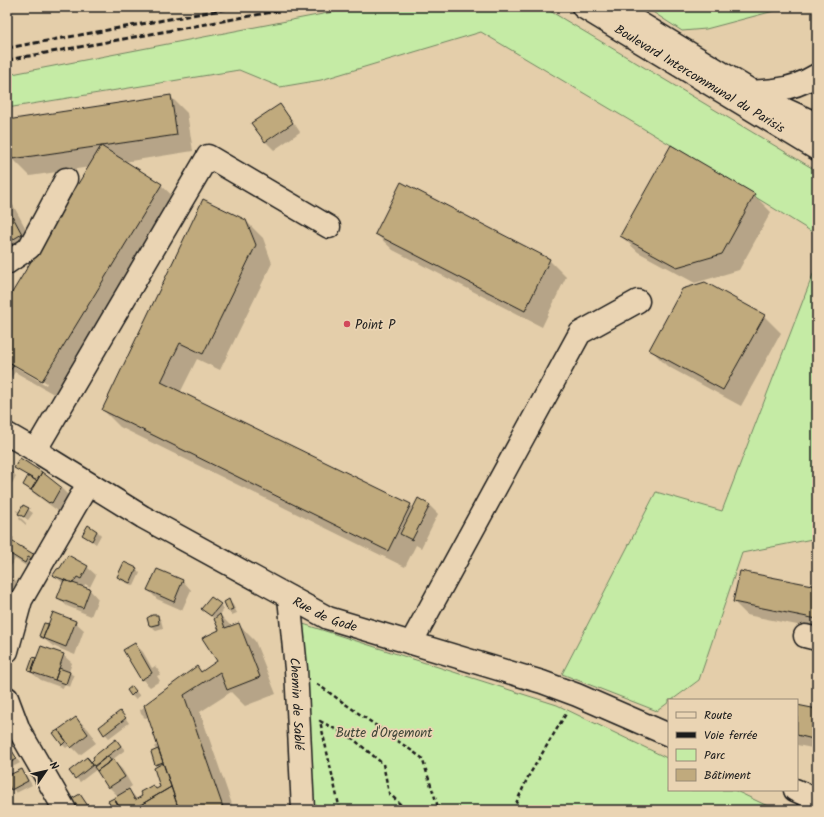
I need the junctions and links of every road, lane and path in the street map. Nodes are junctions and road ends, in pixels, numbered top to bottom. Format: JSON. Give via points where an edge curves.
{"nodes":[{"id":1,"x":583,"y":7,"type":"edge"},
{"id":2,"x":613,"y":7,"type":"edge"},
{"id":3,"x":657,"y":42,"type":"junction"},
{"id":4,"x":808,"y":79,"type":"edge"},
{"id":5,"x":752,"y":92,"type":"junction"},
{"id":6,"x":810,"y":121,"type":"edge"},
{"id":7,"x":817,"y":148,"type":"edge"},
{"id":8,"x":66,"y":179,"type":"dead end"},
{"id":9,"x":329,"y":227,"type":"dead end"},
{"id":10,"x":7,"y":263,"type":"edge"},
{"id":11,"x":638,"y":301,"type":"dead end"},
{"id":12,"x":7,"y":434,"type":"edge"},
{"id":13,"x":35,"y":451,"type":"junction"},
{"id":14,"x":88,"y":484,"type":"junction"},
{"id":15,"x":289,"y":597,"type":"junction"},
{"id":16,"x":411,"y":643,"type":"junction"},
{"id":17,"x":7,"y":651,"type":"edge"},
{"id":18,"x":296,"y":669,"type":"junction"},
{"id":19,"x":577,"y":695,"type":"junction"},
{"id":20,"x":7,"y":698,"type":"edge"},
{"id":21,"x":668,"y":734,"type":"edge"},
{"id":22,"x":796,"y":791,"type":"edge"},
{"id":23,"x":817,"y":800,"type":"edge"},
{"id":24,"x":65,"y":810,"type":"edge"},
{"id":25,"x":303,"y":810,"type":"edge"},
{"id":26,"x":340,"y":810,"type":"edge"},
{"id":27,"x":406,"y":810,"type":"edge"},
{"id":28,"x":439,"y":810,"type":"edge"},
{"id":29,"x":513,"y":810,"type":"edge"}],
"edges":[{"from":1,"to":3,"type":"main road","name":"Boulevard Intercommunal du Parisis"},
{"from":2,"to":3,"type":"main road","name":"Boulevard Intercommunal du Parisis"},
{"from":3,"to":5,"type":"main road","name":"Boulevard Intercommunal du Parisis"},
{"from":3,"to":7,"type":"main road","name":"Boulevard Intercommunal du Parisis"},
{"from":4,"to":5,"type":"main road","via":[[773,91]]},
{"from":4,"to":6,"type":"main road","via":[[797,97],[798,108]]},
{"from":5,"to":6,"type":"main road","name":"Boulevard Intercommunal du Parisis"},
{"from":8,"to":10,"type":"main road","via":[[29,248]]},
{"from":9,"to":13,"type":"main road","via":[[208,156]]},
{"from":11,"to":16,"type":"main road","via":[[580,333]]},
{"from":12,"to":13,"type":"main road","name":"Rue de Gode"},
{"from":13,"to":14,"type":"main road","name":"Rue de Gode"},
{"from":14,"to":15,"type":"main road","name":"Rue de Gode"},
{"from":14,"to":17,"type":"main road","via":[[21,600]]},
{"from":15,"to":16,"type":"main road","name":"Rue de Gode","via":[[328,618]]},
{"from":15,"to":18,"type":"main road","name":"Chemin de Sablé"},
{"from":16,"to":19,"type":"main road","name":"Rue de Gode","via":[[508,671]]},
{"from":18,"to":25,"type":"main road","name":"Chemin de Sablé"},
{"from":18,"to":28,"type":"path","via":[[422,758]]},
{"from":19,"to":21,"type":"main road","name":"Rue de Gode"},
{"from":19,"to":29,"type":"path","via":[[528,777]]},
{"from":20,"to":24,"type":"main road","via":[[19,730]]},
{"from":22,"to":23,"type":"main road"},
{"from":26,"to":27,"type":"path","via":[[320,721],[352,738],[383,764],[389,793]]}]}
